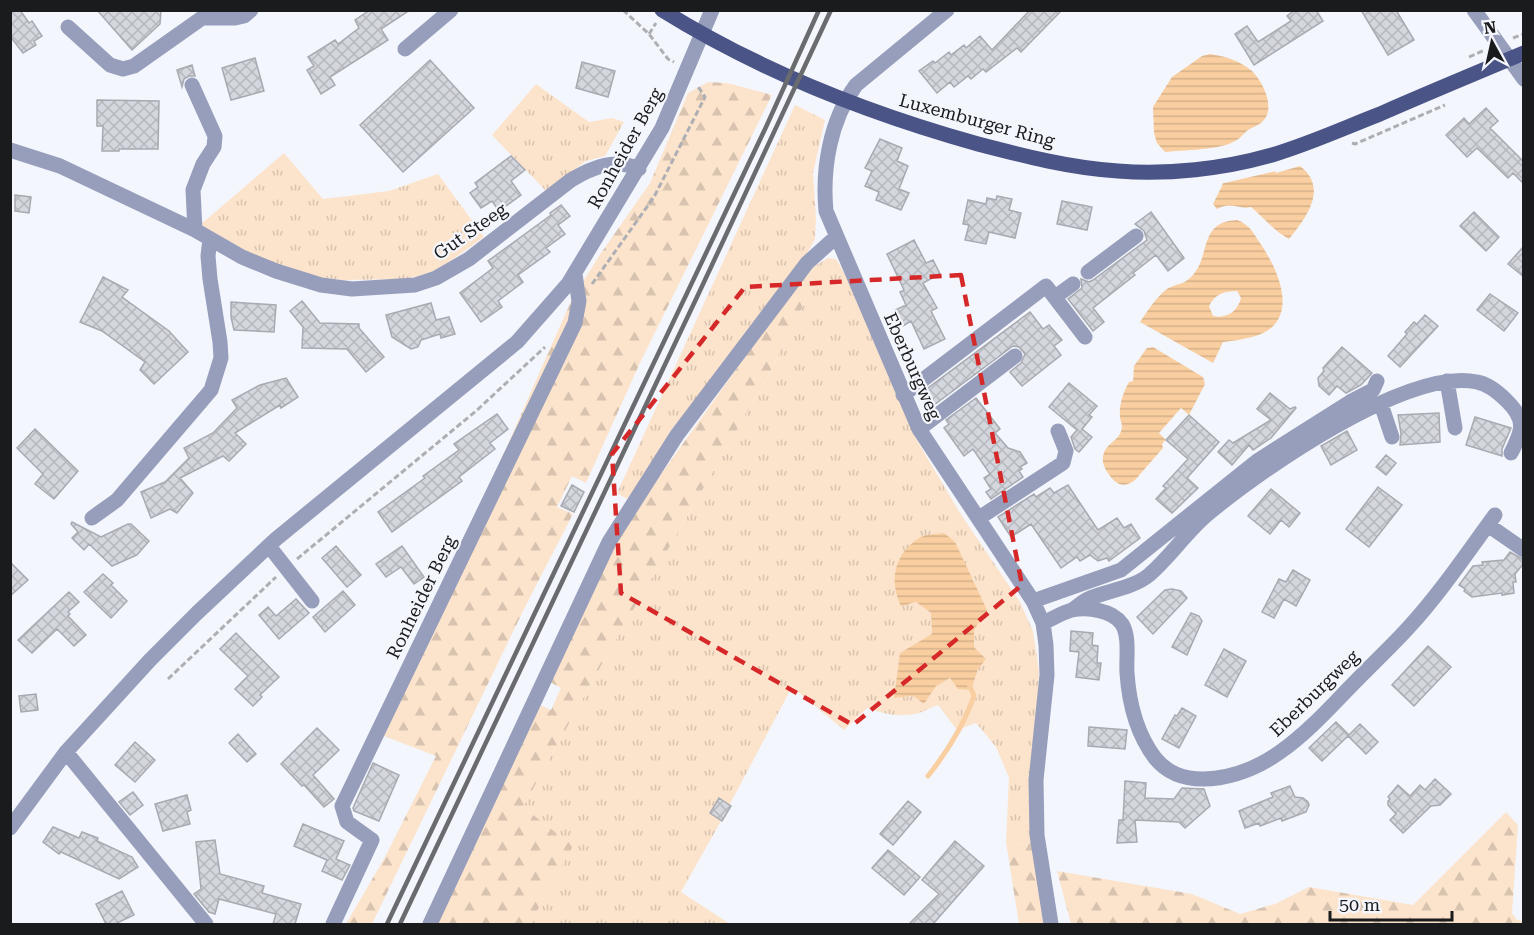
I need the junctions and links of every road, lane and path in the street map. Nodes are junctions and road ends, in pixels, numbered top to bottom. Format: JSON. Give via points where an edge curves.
{"nodes":[{"id":1,"x":251,"y":10,"type":"edge"},
{"id":2,"x":452,"y":10,"type":"edge"},
{"id":3,"x":622,"y":10,"type":"edge"},
{"id":4,"x":662,"y":10,"type":"edge"},
{"id":5,"x":712,"y":10,"type":"edge"},
{"id":6,"x":947,"y":10,"type":"edge"},
{"id":7,"x":1474,"y":10,"type":"edge"},
{"id":8,"x":68,"y":27,"type":"dead end"},
{"id":9,"x":703,"y":36,"type":"junction"},
{"id":10,"x":405,"y":49,"type":"dead end"},
{"id":11,"x":1524,"y":53,"type":"edge"},
{"id":12,"x":668,"y":59,"type":"dead end"},
{"id":13,"x":1508,"y":59,"type":"junction"},
{"id":14,"x":1524,"y":79,"type":"edge"},
{"id":15,"x":192,"y":85,"type":"dead end"},
{"id":16,"x":844,"y":101,"type":"junction"},
{"id":17,"x":10,"y":150,"type":"edge"},
{"id":18,"x":639,"y":169,"type":"junction"},
{"id":19,"x":195,"y":230,"type":"junction"},
{"id":20,"x":1136,"y":236,"type":"dead end"},
{"id":21,"x":836,"y":237,"type":"junction"},
{"id":22,"x":210,"y":239,"type":"junction"},
{"id":23,"x":1088,"y":272,"type":"dead end"},
{"id":24,"x":574,"y":274,"type":"junction"},
{"id":25,"x":1073,"y":284,"type":"dead end"},
{"id":26,"x":1055,"y":297,"type":"junction"},
{"id":27,"x":1084,"y":336,"type":"dead end"},
{"id":28,"x":1015,"y":356,"type":"dead end"},
{"id":29,"x":1377,"y":381,"type":"dead end"},
{"id":30,"x":1447,"y":381,"type":"junction"},
{"id":31,"x":903,"y":395,"type":"junction"},
{"id":32,"x":1381,"y":404,"type":"junction"},
{"id":33,"x":1455,"y":428,"type":"dead end"},
{"id":34,"x":919,"y":429,"type":"junction"},
{"id":35,"x":1058,"y":431,"type":"dead end"},
{"id":36,"x":1392,"y":438,"type":"dead end"},
{"id":37,"x":1511,"y":453,"type":"dead end"},
{"id":38,"x":92,"y":518,"type":"dead end"},
{"id":39,"x":979,"y":518,"type":"junction"},
{"id":40,"x":269,"y":546,"type":"junction"},
{"id":41,"x":1524,"y":550,"type":"edge"},
{"id":42,"x":312,"y":601,"type":"dead end"},
{"id":43,"x":1033,"y":601,"type":"junction"},
{"id":44,"x":1072,"y":610,"type":"junction"},
{"id":45,"x":1043,"y":623,"type":"junction"},
{"id":46,"x":66,"y":752,"type":"junction"},
{"id":47,"x":10,"y":828,"type":"edge"},
{"id":48,"x":206,"y":924,"type":"edge"},
{"id":49,"x":333,"y":924,"type":"edge"},
{"id":50,"x":429,"y":924,"type":"edge"},
{"id":51,"x":1051,"y":924,"type":"edge"}],
"edges":[{"from":1,"to":8,"type":"street","via":[[235,18],[202,18],[134,66],[123,69],[110,65]]},
{"from":2,"to":10,"type":"street"},
{"from":3,"to":12,"type":"path","via":[[649,34]]},
{"from":4,"to":9,"type":"main road","name":"Luxemburger Ring"},
{"from":5,"to":9,"type":"street","name":"Ronheider Berg"},
{"from":6,"to":16,"type":"street","via":[[856,85]]},
{"from":7,"to":13,"type":"street"},
{"from":9,"to":16,"type":"main road","name":"Luxemburger Ring"},
{"from":9,"to":18,"type":"street","name":"Ronheider Berg"},
{"from":11,"to":13,"type":"main road","name":"Luxemburger Ring"},
{"from":13,"to":14,"type":"street"},
{"from":13,"to":16,"type":"main road","name":"Luxemburger Ring","via":[[1330,135],[1272,155],[1207,168],[1160,172],[1116,171],[1036,160]]},
{"from":15,"to":19,"type":"street","via":[[215,136],[214,147],[193,190]]},
{"from":16,"to":21,"type":"street","name":"Eberburgweg","via":[[824,184],[826,211]]},
{"from":17,"to":19,"type":"street","name":"Gut Steeg","via":[[60,166]]},
{"from":18,"to":22,"type":"street","name":"Gut Steeg","via":[[627,164],[588,170],[469,259],[415,285],[352,289],[321,285],[276,271]]},
{"from":18,"to":24,"type":"street","name":"Ronheider Berg"},
{"from":19,"to":22,"type":"street","name":"Gut Steeg"},
{"from":20,"to":23,"type":"street"},
{"from":21,"to":31,"type":"street","name":"Eberburgweg"},
{"from":21,"to":50,"type":"street","via":[[797,276],[677,435],[621,522]]},
{"from":22,"to":38,"type":"street","via":[[210,279],[221,358],[211,390],[117,500]]},
{"from":24,"to":40,"type":"street","name":"Ronheider Berg","via":[[517,342]]},
{"from":24,"to":49,"type":"street","name":"Ronheider Berg","via":[[579,301],[576,323],[342,806],[347,822],[372,840]]},
{"from":25,"to":26,"type":"street"},
{"from":26,"to":27,"type":"street"},
{"from":26,"to":31,"type":"street","via":[[1046,286]]},
{"from":28,"to":34,"type":"street"},
{"from":29,"to":43,"type":"street","via":[[1373,390],[1257,461],[1121,570]]},
{"from":30,"to":32,"type":"street","name":"Eberburgweg","via":[[1416,388]]},
{"from":30,"to":33,"type":"street"},
{"from":30,"to":37,"type":"street","name":"Eberburgweg","via":[[1479,382],[1514,408],[1522,431]]},
{"from":31,"to":34,"type":"street","name":"Eberburgweg"},
{"from":32,"to":36,"type":"street"},
{"from":32,"to":44,"type":"street","name":"Eberburgweg","via":[[1337,424],[1238,491],[1208,514],[1138,583],[1088,599]]},
{"from":34,"to":39,"type":"street","name":"Eberburgweg"},
{"from":35,"to":39,"type":"street","via":[[1066,451],[1063,463]]},
{"from":39,"to":43,"type":"street","name":"Eberburgweg"},
{"from":40,"to":42,"type":"street"},
{"from":40,"to":46,"type":"street","name":"Ronheider Berg","via":[[166,643]]},
{"from":41,"to":44,"type":"street","name":"Eberburgweg","via":[[1491,520],[1409,627],[1309,729],[1277,755],[1232,775],[1210,778],[1175,775],[1156,759],[1135,719],[1122,625],[1110,613]]},
{"from":43,"to":45,"type":"street","name":"Eberburgweg"},
{"from":44,"to":45,"type":"street","name":"Eberburgweg"},
{"from":45,"to":51,"type":"street","name":"Eberburgweg","via":[[1047,675],[1036,780],[1037,835]]},
{"from":46,"to":47,"type":"street","name":"Ronheider Berg"},
{"from":46,"to":48,"type":"street"}]}
